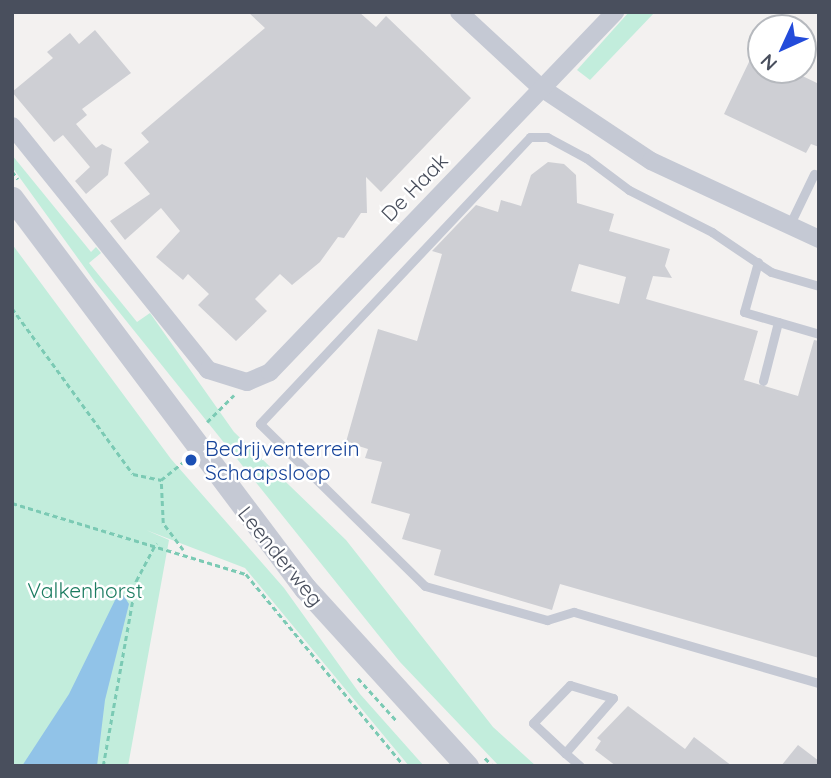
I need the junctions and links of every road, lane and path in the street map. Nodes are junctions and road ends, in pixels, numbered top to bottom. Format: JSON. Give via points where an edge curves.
{"nodes":[{"id":1,"x":459,"y":12,"type":"edge"},
{"id":2,"x":615,"y":12,"type":"edge"},
{"id":3,"x":540,"y":87,"type":"junction"},
{"id":4,"x":12,"y":126,"type":"edge"},
{"id":5,"x":814,"y":174,"type":"dead end"},
{"id":6,"x":12,"y":198,"type":"edge"},
{"id":7,"x":788,"y":229,"type":"junction"},
{"id":8,"x":819,"y":239,"type":"edge"},
{"id":9,"x":758,"y":262,"type":"junction"},
{"id":10,"x":819,"y":286,"type":"edge"},
{"id":11,"x":12,"y":308,"type":"edge"},
{"id":12,"x":778,"y":322,"type":"junction"},
{"id":13,"x":819,"y":334,"type":"edge"},
{"id":14,"x":763,"y":381,"type":"dead end"},
{"id":15,"x":240,"y":382,"type":"junction"},
{"id":16,"x":188,"y":450,"type":"junction"},
{"id":17,"x":161,"y":480,"type":"junction"},
{"id":18,"x":12,"y":503,"type":"edge"},
{"id":19,"x":156,"y":543,"type":"junction"},
{"id":20,"x":184,"y":552,"type":"junction"},
{"id":21,"x":819,"y":683,"type":"edge"},
{"id":22,"x":565,"y":753,"type":"junction"},
{"id":23,"x":103,"y":766,"type":"edge"},
{"id":24,"x":404,"y":766,"type":"edge"},
{"id":25,"x":467,"y":766,"type":"edge"},
{"id":26,"x":579,"y":766,"type":"edge"}],
"edges":[{"from":1,"to":3,"type":"street"},
{"from":2,"to":3,"type":"street","name":"De Haak"},
{"from":3,"to":7,"type":"street","via":[[651,161]]},
{"from":3,"to":15,"type":"street","name":"De Haak","via":[[270,372]]},
{"from":4,"to":15,"type":"street","via":[[208,370]]},
{"from":5,"to":7,"type":"lane"},
{"from":6,"to":16,"type":"street","name":"Leenderweg"},
{"from":7,"to":8,"type":"street"},
{"from":9,"to":10,"type":"lane","via":[[771,272]]},
{"from":9,"to":12,"type":"lane","via":[[744,312]]},
{"from":9,"to":21,"type":"lane","via":[[712,232],[629,190],[576,153],[547,137],[530,136],[260,424],[425,586],[547,620],[575,612]]},
{"from":11,"to":17,"type":"path","via":[[133,474]]},
{"from":12,"to":13,"type":"lane"},
{"from":12,"to":14,"type":"lane"},
{"from":15,"to":16,"type":"path"},
{"from":16,"to":17,"type":"path"},
{"from":16,"to":25,"type":"street","name":"Leenderweg","via":[[305,588]]},
{"from":17,"to":20,"type":"path","via":[[163,523]]},
{"from":18,"to":19,"type":"path"},
{"from":19,"to":20,"type":"path"},
{"from":19,"to":23,"type":"path","via":[[136,581]]},
{"from":20,"to":24,"type":"path","via":[[228,565],[260,587]]},
{"from":22,"to":22,"type":"lane","via":[[595,719],[613,698],[570,685],[533,723]]},
{"from":22,"to":26,"type":"lane"}]}
